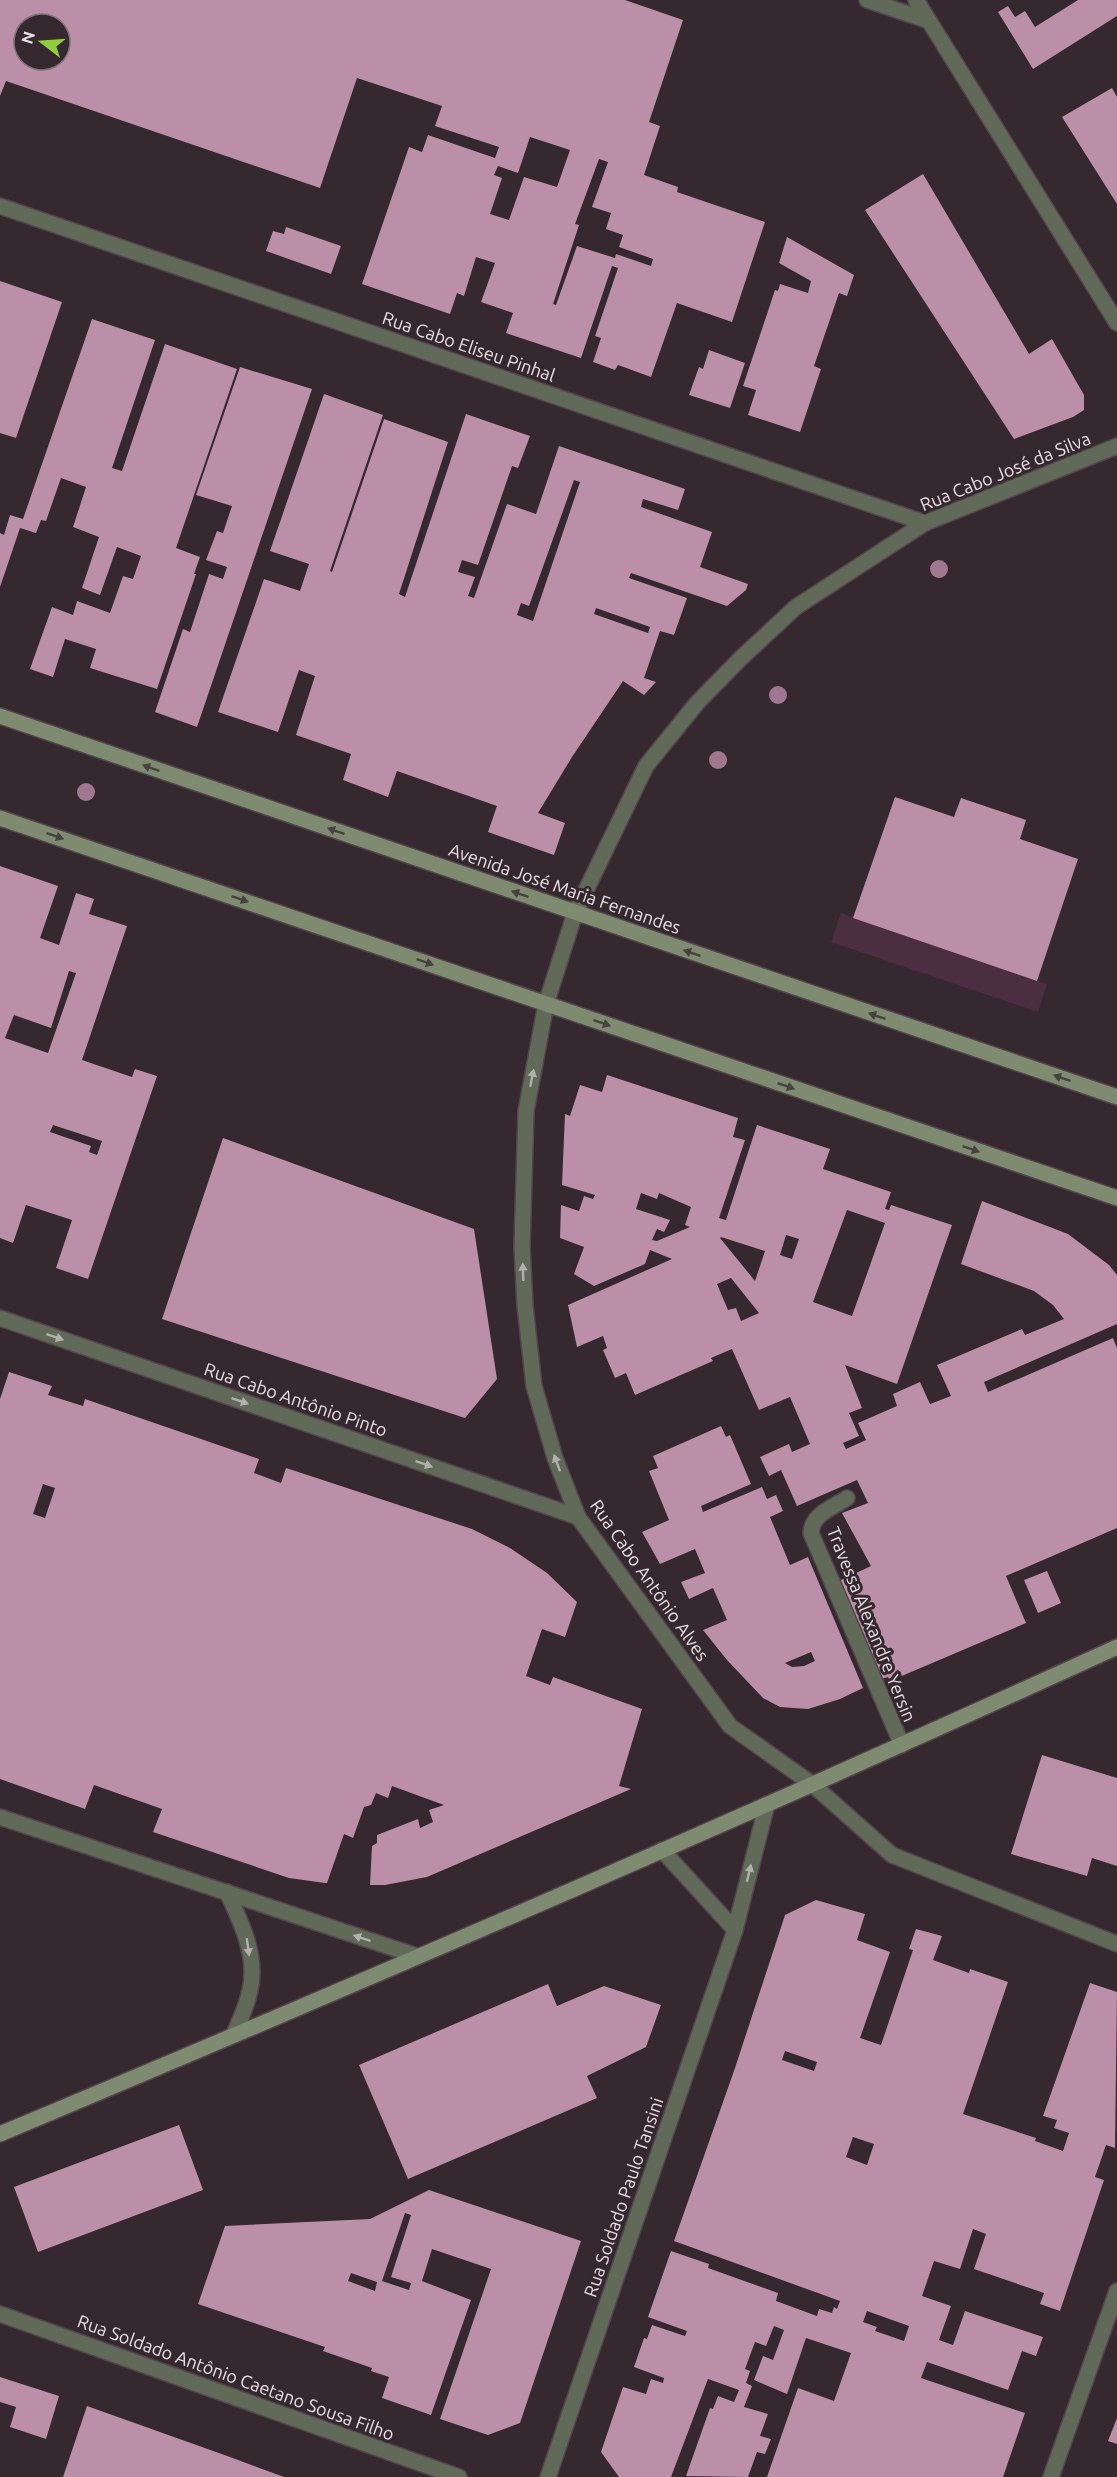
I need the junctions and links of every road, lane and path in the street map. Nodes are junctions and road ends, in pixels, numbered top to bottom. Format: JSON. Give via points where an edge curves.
{"nodes":[{"id":1,"x":867,"y":0,"type":"edge"},
{"id":2,"x":916,"y":0,"type":"edge"},
{"id":3,"x":929,"y":21,"type":"junction"},
{"id":4,"x":0,"y":206,"type":"edge"},
{"id":5,"x":1117,"y":323,"type":"edge"},
{"id":6,"x":1117,"y":446,"type":"edge"},
{"id":7,"x":925,"y":523,"type":"junction"},
{"id":8,"x":0,"y":716,"type":"edge"},
{"id":9,"x":0,"y":818,"type":"edge"},
{"id":10,"x":575,"y":913,"type":"junction"},
{"id":11,"x":546,"y":1004,"type":"junction"},
{"id":12,"x":1117,"y":1097,"type":"edge"},
{"id":13,"x":1117,"y":1198,"type":"edge"},
{"id":14,"x":0,"y":1318,"type":"edge"},
{"id":15,"x":847,"y":1498,"type":"dead end"},
{"id":16,"x":578,"y":1517,"type":"junction"},
{"id":17,"x":1117,"y":1647,"type":"edge"},
{"id":18,"x":902,"y":1745,"type":"junction"},
{"id":19,"x":812,"y":1784,"type":"junction"},
{"id":20,"x":767,"y":1804,"type":"junction"},
{"id":21,"x":0,"y":1816,"type":"edge"},
{"id":22,"x":662,"y":1850,"type":"junction"},
{"id":23,"x":227,"y":1892,"type":"junction"},
{"id":24,"x":735,"y":1930,"type":"junction"},
{"id":25,"x":1117,"y":1944,"type":"edge"},
{"id":26,"x":417,"y":1956,"type":"junction"},
{"id":27,"x":234,"y":2034,"type":"junction"},
{"id":28,"x":0,"y":2134,"type":"edge"},
{"id":29,"x":1117,"y":2291,"type":"edge"},
{"id":30,"x":0,"y":2314,"type":"edge"},
{"id":31,"x":459,"y":2477,"type":"edge"},
{"id":32,"x":548,"y":2477,"type":"edge"},
{"id":33,"x":1051,"y":2477,"type":"edge"}],
"edges":[{"from":1,"to":3,"type":"street"},
{"from":2,"to":3,"type":"street"},
{"from":3,"to":5,"type":"street"},
{"from":4,"to":7,"type":"street","name":"Rua Cabo Eliseu Pinhal"},
{"from":6,"to":7,"type":"street","name":"Rua Cabo José da Silva"},
{"from":7,"to":10,"type":"street","name":"Rua Cabo José da Silva","via":[[796,608],[697,703],[646,766]]},
{"from":10,"to":8,"type":"main road","name":"Avenida José Maria Fernandes","one_way":true},
{"from":9,"to":11,"type":"main road","one_way":true},
{"from":10,"to":11,"type":"street","name":"Rua Cabo José da Silva"},
{"from":12,"to":10,"type":"main road","name":"Avenida José Maria Fernandes","one_way":true},
{"from":11,"to":13,"type":"main road","one_way":true},
{"from":16,"to":11,"type":"street","name":"Rua Cabo Antônio Alves","one_way":true,"via":[[555,1458],[534,1386],[525,1306],[522,1247],[526,1111]]},
{"from":14,"to":16,"type":"street","name":"Rua Cabo Antônio Pinto","one_way":true},
{"from":15,"to":18,"type":"street","name":"Travessa Alexandre Yersin","via":[[816,1517],[811,1533]]},
{"from":16,"to":19,"type":"street","name":"Rua Cabo Antônio Alves","via":[[730,1726]]},
{"from":17,"to":18,"type":"main road"},
{"from":18,"to":19,"type":"main road"},
{"from":19,"to":20,"type":"main road"},
{"from":19,"to":25,"type":"street","name":"Rua Cabo Antônio Alves","via":[[892,1855]]},
{"from":20,"to":22,"type":"main road"},
{"from":24,"to":20,"type":"street","name":"Rua Soldado Paulo Tansini","one_way":true},
{"from":21,"to":23,"type":"street"},
{"from":22,"to":24,"type":"street"},
{"from":22,"to":26,"type":"main road"},
{"from":26,"to":23,"type":"street","one_way":true},
{"from":23,"to":27,"type":"street","one_way":true,"via":[[248,1939],[250,1966],[251,1989]]},
{"from":24,"to":32,"type":"street","name":"Rua Soldado Paulo Tansini"},
{"from":26,"to":27,"type":"main road"},
{"from":27,"to":28,"type":"main road"},
{"from":29,"to":33,"type":"street"},
{"from":30,"to":31,"type":"street","name":"Rua Soldado Antônio Caetano Sousa Filho"}]}
